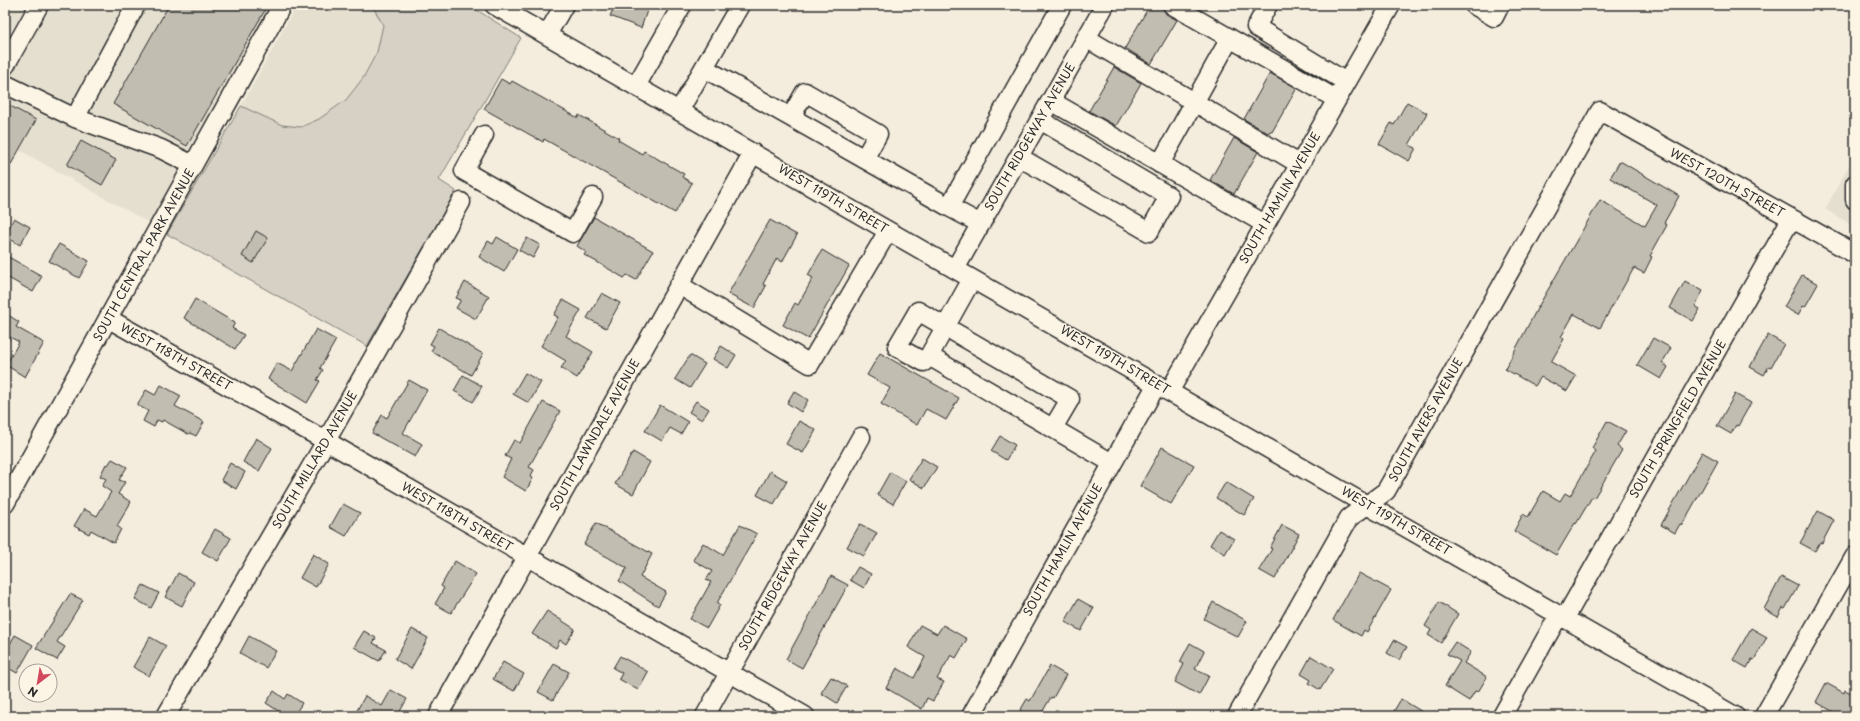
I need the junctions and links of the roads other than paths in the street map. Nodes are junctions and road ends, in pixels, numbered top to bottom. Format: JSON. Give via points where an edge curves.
{"nodes":[{"id":1,"x":39,"y":5,"type":"edge"},
{"id":2,"x":136,"y":5,"type":"edge"},
{"id":3,"x":282,"y":5,"type":"edge"},
{"id":4,"x":494,"y":5,"type":"edge"},
{"id":5,"x":564,"y":5,"type":"edge"},
{"id":6,"x":682,"y":5,"type":"edge"},
{"id":7,"x":740,"y":5,"type":"edge"},
{"id":8,"x":1062,"y":5,"type":"edge"},
{"id":9,"x":1105,"y":5,"type":"edge"},
{"id":10,"x":1172,"y":5,"type":"edge"},
{"id":11,"x":1268,"y":5,"type":"edge"},
{"id":12,"x":1391,"y":5,"type":"edge"},
{"id":13,"x":1474,"y":5,"type":"edge"},
{"id":14,"x":1500,"y":5,"type":"edge"},
{"id":15,"x":547,"y":35,"type":"junction"},
{"id":16,"x":1086,"y":38,"type":"junction"},
{"id":17,"x":1230,"y":38,"type":"junction"},
{"id":18,"x":5,"y":66,"type":"edge"},
{"id":19,"x":704,"y":68,"type":"junction"},
{"id":20,"x":1346,"y":82,"type":"junction"},
{"id":21,"x":5,"y":84,"type":"edge"},
{"id":22,"x":636,"y":86,"type":"junction"},
{"id":23,"x":1336,"y":100,"type":"junction"},
{"id":24,"x":1051,"y":101,"type":"junction"},
{"id":25,"x":1194,"y":102,"type":"junction"},
{"id":26,"x":679,"y":111,"type":"junction"},
{"id":27,"x":1600,"y":112,"type":"joint"},
{"id":28,"x":75,"y":118,"type":"junction"},
{"id":29,"x":791,"y":118,"type":"junction"},
{"id":30,"x":1040,"y":120,"type":"junction"},
{"id":31,"x":484,"y":135,"type":"dead end"},
{"id":32,"x":753,"y":153,"type":"junction"},
{"id":33,"x":1019,"y":157,"type":"junction"},
{"id":34,"x":864,"y":159,"type":"junction"},
{"id":35,"x":1160,"y":164,"type":"junction"},
{"id":36,"x":1299,"y":164,"type":"junction"},
{"id":37,"x":193,"y":165,"type":"junction"},
{"id":38,"x":1855,"y":184,"type":"edge"},
{"id":39,"x":594,"y":197,"type":"dead end"},
{"id":40,"x":1855,"y":200,"type":"edge"},
{"id":41,"x":461,"y":202,"type":"dead end"},
{"id":42,"x":949,"y":207,"type":"junction"},
{"id":43,"x":1791,"y":219,"type":"junction"},
{"id":44,"x":981,"y":224,"type":"junction"},
{"id":45,"x":1265,"y":224,"type":"junction"},
{"id":46,"x":888,"y":231,"type":"junction"},
{"id":47,"x":1855,"y":254,"type":"edge"},
{"id":48,"x":955,"y":269,"type":"junction"},
{"id":49,"x":972,"y":279,"type":"junction"},
{"id":50,"x":679,"y":285,"type":"junction"},
{"id":51,"x":109,"y":319,"type":"junction"},
{"id":52,"x":945,"y":328,"type":"junction"},
{"id":53,"x":929,"y":356,"type":"junction"},
{"id":54,"x":1163,"y":388,"type":"junction"},
{"id":55,"x":1054,"y":428,"type":"junction"},
{"id":56,"x":861,"y":437,"type":"dead end"},
{"id":57,"x":326,"y":441,"type":"junction"},
{"id":58,"x":1112,"y":463,"type":"junction"},
{"id":59,"x":5,"y":504,"type":"edge"},
{"id":60,"x":1367,"y":505,"type":"junction"},
{"id":61,"x":1855,"y":556,"type":"edge"},
{"id":62,"x":527,"y":557,"type":"junction"},
{"id":63,"x":1562,"y":617,"type":"junction"},
{"id":64,"x":730,"y":672,"type":"junction"},
{"id":65,"x":166,"y":716,"type":"edge"},
{"id":66,"x":438,"y":716,"type":"edge"},
{"id":67,"x":705,"y":716,"type":"edge"},
{"id":68,"x":805,"y":716,"type":"edge"},
{"id":69,"x":971,"y":716,"type":"edge"},
{"id":70,"x":1237,"y":716,"type":"edge"},
{"id":71,"x":1502,"y":716,"type":"edge"},
{"id":72,"x":1735,"y":716,"type":"edge"},
{"id":73,"x":1764,"y":716,"type":"edge"}],
"edges":[{"from":1,"to":18,"type":"street"},
{"from":2,"to":28,"type":"street"},
{"from":3,"to":37,"type":"street","name":"SOUTH CENTRAL PARK AVENUE"},
{"from":4,"to":15,"type":"street","name":"WEST 119TH STREET"},
{"from":5,"to":15,"type":"street"},
{"from":6,"to":22,"type":"street"},
{"from":7,"to":19,"type":"street"},
{"from":8,"to":42,"type":"street"},
{"from":9,"to":16,"type":"street","name":"SOUTH RIDGEWAY AVENUE"},
{"from":10,"to":17,"type":"street"},
{"from":11,"to":20,"type":"street","via":[[1256,27]]},
{"from":12,"to":20,"type":"street","name":"SOUTH HAMLIN AVENUE"},
{"from":13,"to":14,"type":"street","via":[[1494,17]]},
{"from":15,"to":22,"type":"street","name":"WEST 119TH STREET"},
{"from":16,"to":24,"type":"street","name":"SOUTH RIDGEWAY AVENUE"},
{"from":16,"to":25,"type":"street"},
{"from":17,"to":23,"type":"street"},
{"from":17,"to":25,"type":"street"},
{"from":19,"to":26,"type":"street"},
{"from":19,"to":29,"type":"street"},
{"from":20,"to":23,"type":"street","name":"SOUTH HAMLIN AVENUE"},
{"from":21,"to":28,"type":"street"},
{"from":22,"to":26,"type":"street","name":"WEST 119TH STREET"},
{"from":23,"to":36,"type":"street","name":"SOUTH HAMLIN AVENUE"},
{"from":24,"to":30,"type":"street","name":"SOUTH RIDGEWAY AVENUE"},
{"from":24,"to":35,"type":"street"},
{"from":25,"to":35,"type":"street"},
{"from":25,"to":36,"type":"street"},
{"from":26,"to":32,"type":"street","name":"WEST 119TH STREET"},
{"from":27,"to":43,"type":"street","name":"WEST 120TH STREET"},
{"from":27,"to":60,"type":"street","name":"SOUTH AVERS AVENUE","via":[[1386,491]]},
{"from":28,"to":37,"type":"street","via":[[161,148]]},
{"from":29,"to":34,"type":"street"},
{"from":29,"to":34,"type":"street","via":[[805,92],[878,134]]},
{"from":30,"to":33,"type":"street","name":"SOUTH RIDGEWAY AVENUE"},
{"from":30,"to":33,"type":"street","via":[[1169,196],[1149,232]]},
{"from":31,"to":39,"type":"street","via":[[464,171],[539,214],[573,233]]},
{"from":32,"to":46,"type":"street","name":"WEST 119TH STREET"},
{"from":32,"to":50,"type":"street","name":"SOUTH LAWNDALE AVENUE"},
{"from":33,"to":44,"type":"street","name":"SOUTH RIDGEWAY AVENUE"},
{"from":34,"to":42,"type":"street"},
{"from":35,"to":45,"type":"street"},
{"from":36,"to":45,"type":"street","name":"SOUTH HAMLIN AVENUE"},
{"from":37,"to":51,"type":"street","name":"SOUTH CENTRAL PARK AVENUE"},
{"from":38,"to":40,"type":"street"},
{"from":41,"to":57,"type":"street","name":"SOUTH MILLARD AVENUE"},
{"from":42,"to":44,"type":"street"},
{"from":43,"to":47,"type":"street","name":"WEST 120TH STREET"},
{"from":43,"to":63,"type":"street","name":"SOUTH SPRINGFIELD AVENUE"},
{"from":44,"to":48,"type":"street","name":"SOUTH RIDGEWAY AVENUE"},
{"from":45,"to":54,"type":"street","name":"SOUTH HAMLIN AVENUE"},
{"from":46,"to":48,"type":"street","name":"WEST 119TH STREET"},
{"from":46,"to":50,"type":"street","via":[[810,364]]},
{"from":48,"to":49,"type":"street","name":"WEST 119TH STREET"},
{"from":49,"to":52,"type":"street"},
{"from":49,"to":54,"type":"street","name":"WEST 119TH STREET"},
{"from":50,"to":62,"type":"street","name":"SOUTH LAWNDALE AVENUE"},
{"from":51,"to":57,"type":"street","name":"WEST 118TH STREET"},
{"from":51,"to":59,"type":"street","name":"SOUTH CENTRAL PARK AVENUE"},
{"from":52,"to":53,"type":"street"},
{"from":52,"to":53,"type":"street","via":[[918,311],[896,347],[924,362]]},
{"from":52,"to":55,"type":"street","via":[[1070,399]]},
{"from":53,"to":55,"type":"street"},
{"from":54,"to":58,"type":"street","name":"SOUTH HAMLIN AVENUE"},
{"from":54,"to":60,"type":"street","name":"WEST 119TH STREET"},
{"from":55,"to":58,"type":"street"},
{"from":56,"to":64,"type":"street","name":"SOUTH RIDGEWAY AVENUE"},
{"from":57,"to":62,"type":"street","name":"WEST 118TH STREET"},
{"from":57,"to":65,"type":"street","name":"SOUTH MILLARD AVENUE"},
{"from":58,"to":69,"type":"street","name":"SOUTH HAMLIN AVENUE"},
{"from":60,"to":63,"type":"street","name":"WEST 119TH STREET"},
{"from":60,"to":70,"type":"street","name":"SOUTH AVERS AVENUE","via":[[1349,518]]},
{"from":61,"to":73,"type":"street"},
{"from":62,"to":64,"type":"street","name":"WEST 118TH STREET"},
{"from":62,"to":66,"type":"street","name":"SOUTH LAWNDALE AVENUE"},
{"from":63,"to":71,"type":"street","name":"SOUTH SPRINGFIELD AVENUE"},
{"from":63,"to":72,"type":"street","name":"WEST 119TH STREET"},
{"from":64,"to":67,"type":"street","name":"SOUTH RIDGEWAY AVENUE"},
{"from":64,"to":68,"type":"street","name":"WEST 118TH STREET"}]}
